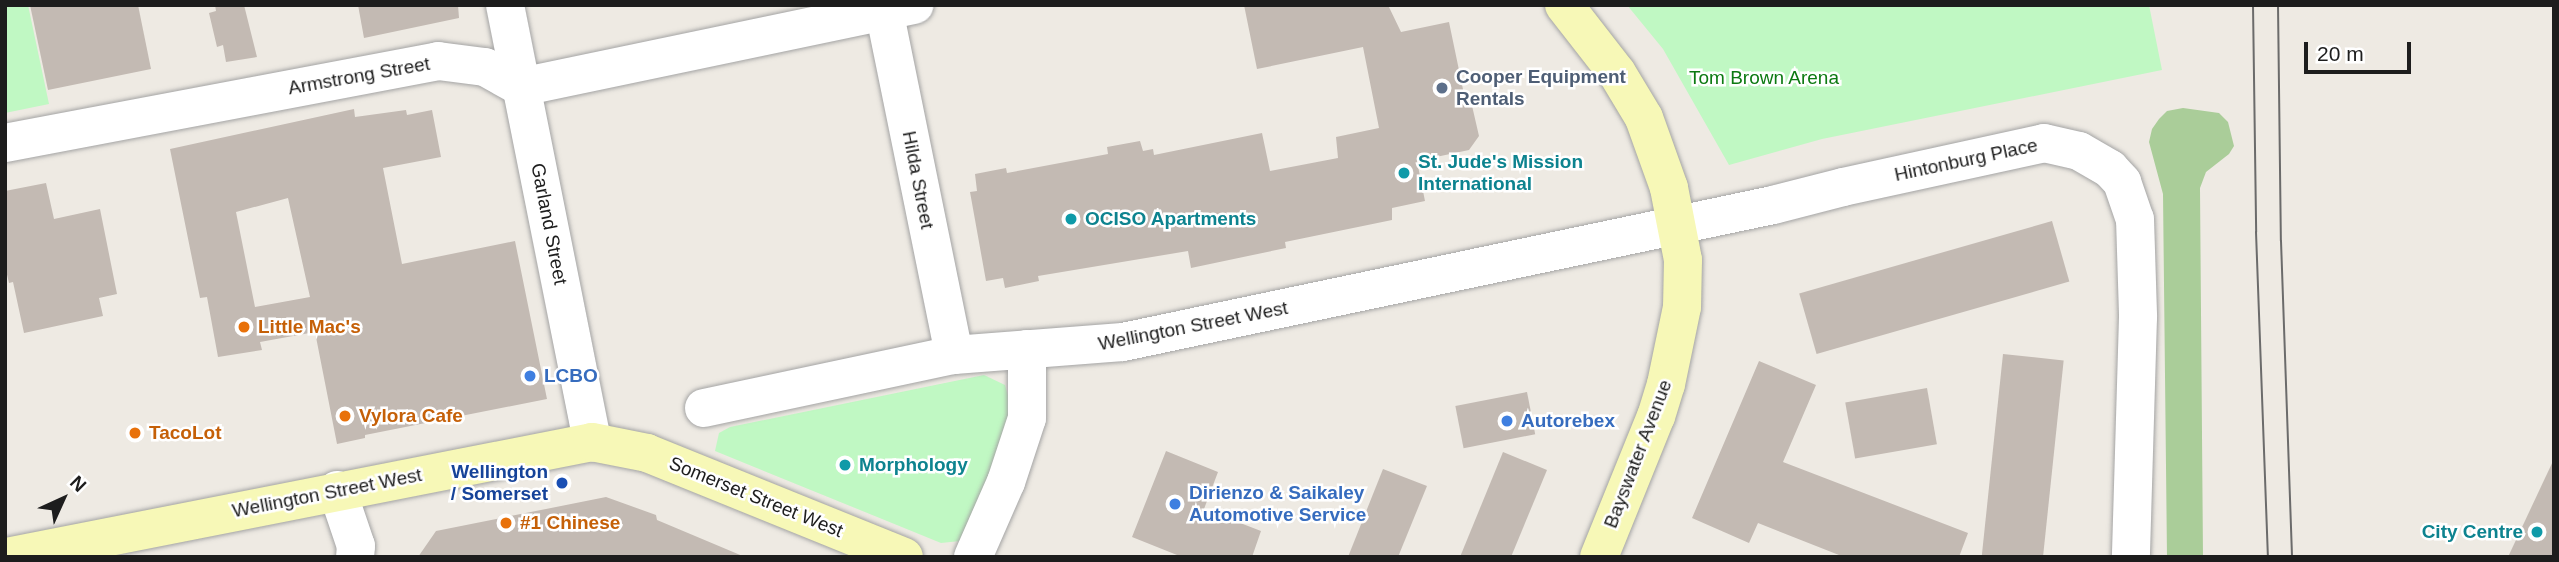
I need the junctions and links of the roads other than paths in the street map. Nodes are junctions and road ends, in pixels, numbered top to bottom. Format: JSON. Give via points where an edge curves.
{"nodes":[{"id":1,"x":505,"y":5,"type":"edge"},
{"id":2,"x":1564,"y":5,"type":"edge"},
{"id":3,"x":894,"y":7,"type":"edge"},
{"id":4,"x":521,"y":87,"type":"junction"},
{"id":5,"x":5,"y":143,"type":"edge"},
{"id":6,"x":1679,"y":224,"type":"junction"},
{"id":7,"x":1027,"y":349,"type":"junction"},
{"id":8,"x":954,"y":355,"type":"junction"},
{"id":9,"x":704,"y":408,"type":"dead end"},
{"id":10,"x":592,"y":442,"type":"junction"},
{"id":11,"x":647,"y":453,"type":"joint"},
{"id":12,"x":337,"y":490,"type":"junction"},
{"id":13,"x":7,"y":557,"type":"edge"},
{"id":14,"x":355,"y":557,"type":"edge"},
{"id":15,"x":904,"y":557,"type":"edge"},
{"id":16,"x":973,"y":557,"type":"edge"},
{"id":17,"x":1599,"y":557,"type":"edge"},
{"id":18,"x":2131,"y":557,"type":"edge"}],
"edges":[{"from":1,"to":4,"type":"street","name":"Garland Street"},
{"from":2,"to":6,"type":"main road","name":"Bayswater Avenue","via":[[1644,118]]},
{"from":3,"to":4,"type":"street"},
{"from":3,"to":8,"type":"street","name":"Hilda Street","via":[[905,113]]},
{"from":4,"to":5,"type":"street","name":"Armstrong Street","via":[[485,67],[438,61]]},
{"from":4,"to":10,"type":"street","name":"Garland Street"},
{"from":6,"to":7,"type":"street","name":"Wellington Street West","via":[[1123,342]]},
{"from":6,"to":17,"type":"main road","name":"Bayswater Avenue","via":[[1684,278],[1673,354],[1656,416]]},
{"from":6,"to":18,"type":"street","name":"Hintonburg Place","via":[[2025,146],[2044,143],[2096,158],[2122,182],[2134,219],[2138,317]]},
{"from":7,"to":8,"type":"street","name":"Wellington Street West"},
{"from":7,"to":16,"type":"street","via":[[1027,418],[1006,482]]},
{"from":8,"to":9,"type":"street","name":"Wellington Street West"},
{"from":10,"to":11,"type":"main road","name":"Wellington Street West"},
{"from":10,"to":12,"type":"main road","name":"Wellington Street West"},
{"from":11,"to":15,"type":"main road","name":"Somerset Street West"},
{"from":12,"to":13,"type":"main road","name":"Wellington Street West"},
{"from":12,"to":14,"type":"street","via":[[356,546]]}]}
